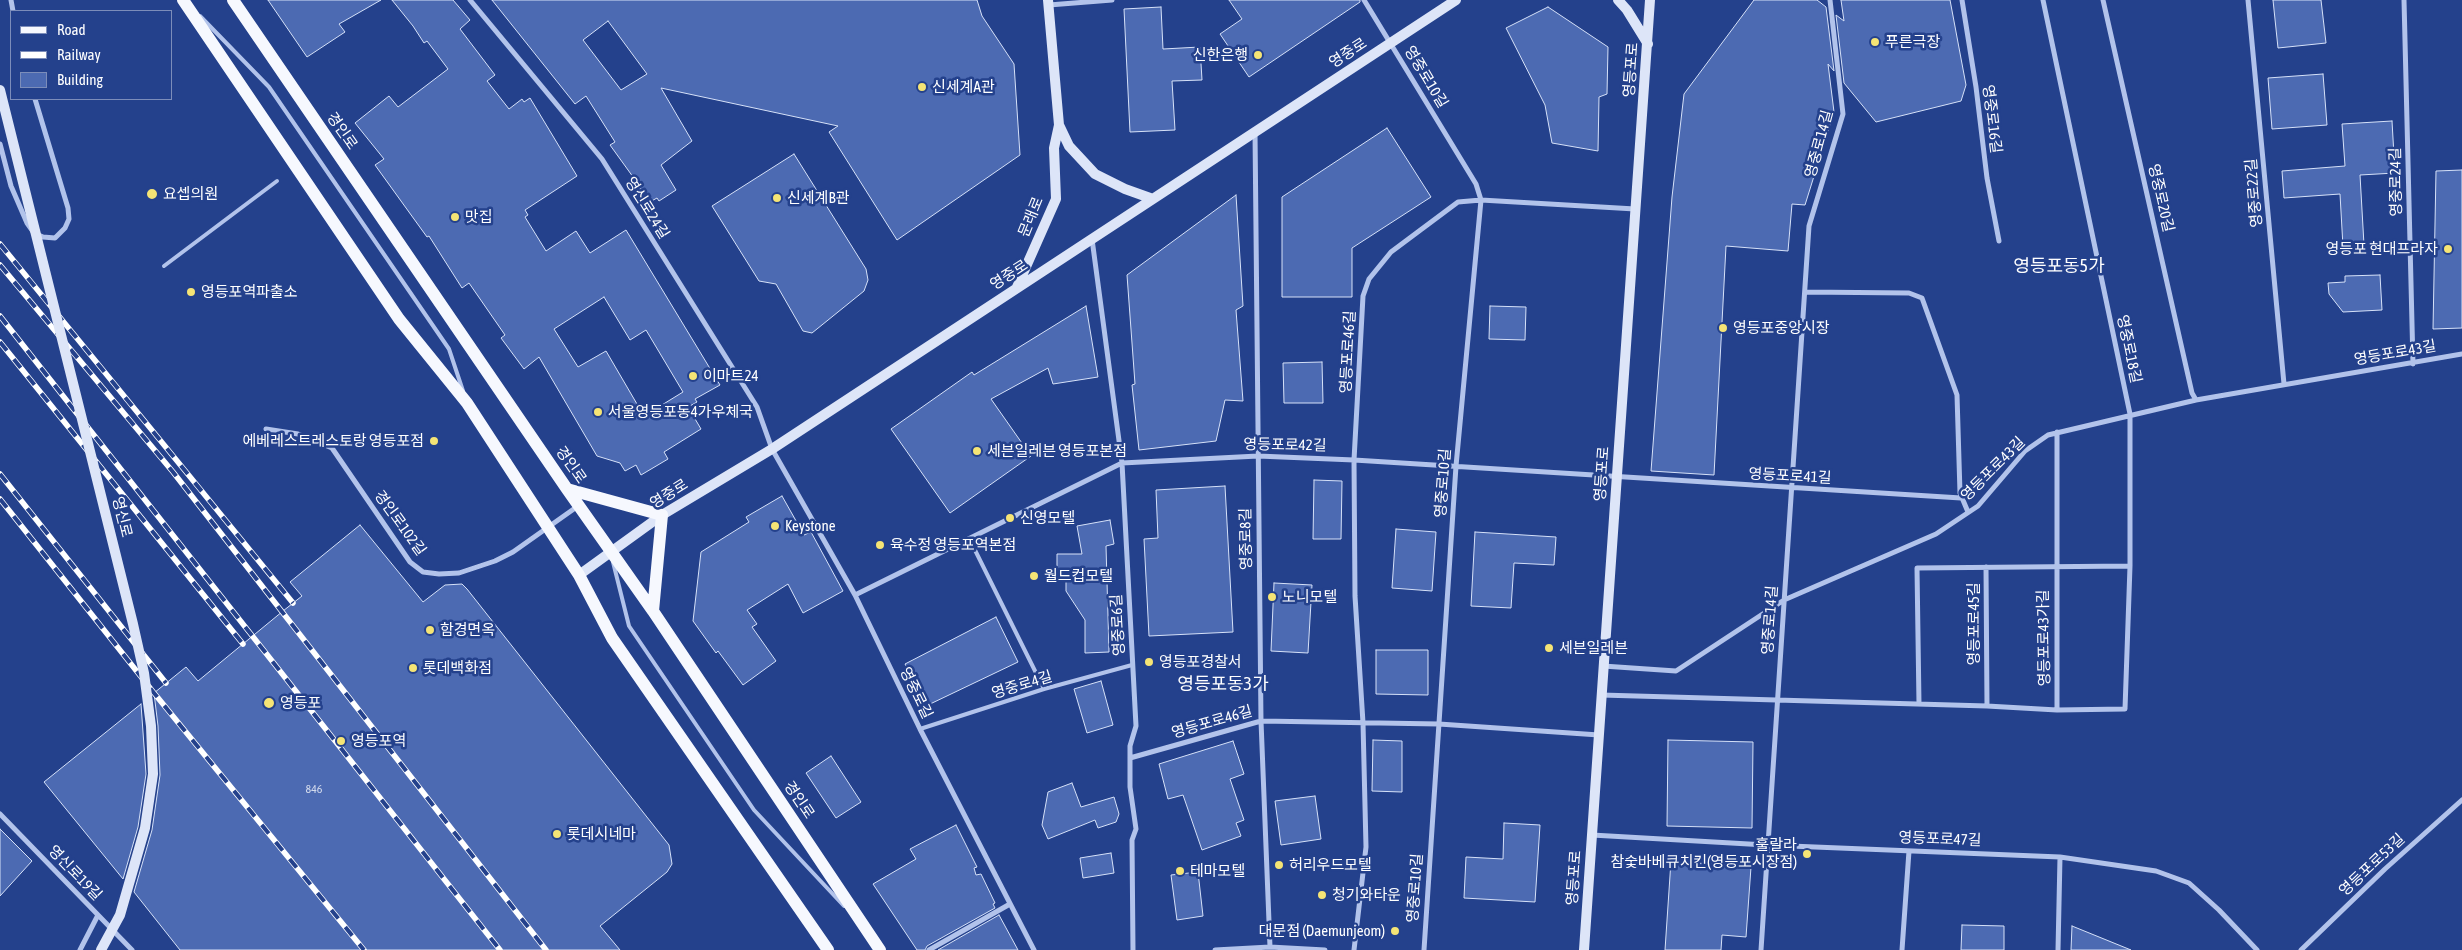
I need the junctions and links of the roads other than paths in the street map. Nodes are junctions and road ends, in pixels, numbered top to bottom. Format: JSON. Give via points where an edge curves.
{"nodes":[{"id":1,"x":184,"y":0,"type":"edge"},
{"id":2,"x":233,"y":0,"type":"edge"},
{"id":3,"x":470,"y":0,"type":"edge"},
{"id":4,"x":1112,"y":0,"type":"edge"},
{"id":5,"x":1364,"y":0,"type":"edge"},
{"id":6,"x":1456,"y":0,"type":"edge"},
{"id":7,"x":1618,"y":0,"type":"edge"},
{"id":8,"x":1650,"y":0,"type":"edge"},
{"id":9,"x":1830,"y":0,"type":"edge"},
{"id":10,"x":1962,"y":0,"type":"edge"},
{"id":11,"x":2043,"y":0,"type":"edge"},
{"id":12,"x":2104,"y":0,"type":"edge"},
{"id":13,"x":2248,"y":0,"type":"edge"},
{"id":14,"x":2404,"y":0,"type":"edge"},
{"id":15,"x":1049,"y":2,"type":"edge"},
{"id":16,"x":1391,"y":43,"type":"junction"},
{"id":17,"x":1648,"y":44,"type":"junction"},
{"id":18,"x":0,"y":90,"type":"edge"},
{"id":19,"x":35,"y":100,"type":"edge"},
{"id":20,"x":1059,"y":125,"type":"junction"},
{"id":21,"x":1255,"y":132,"type":"junction"},
{"id":22,"x":0,"y":144,"type":"edge"},
{"id":23,"x":277,"y":181,"type":"dead end"},
{"id":24,"x":1153,"y":199,"type":"junction"},
{"id":25,"x":1480,"y":200,"type":"junction"},
{"id":26,"x":1636,"y":210,"type":"junction"},
{"id":27,"x":1092,"y":239,"type":"junction"},
{"id":28,"x":1999,"y":241,"type":"dead end"},
{"id":29,"x":164,"y":266,"type":"dead end"},
{"id":30,"x":1017,"y":288,"type":"junction"},
{"id":31,"x":1805,"y":292,"type":"junction"},
{"id":32,"x":2462,"y":354,"type":"edge"},
{"id":33,"x":2413,"y":364,"type":"junction"},
{"id":34,"x":2284,"y":384,"type":"junction"},
{"id":35,"x":2196,"y":400,"type":"junction"},
{"id":36,"x":466,"y":403,"type":"junction"},
{"id":37,"x":2130,"y":414,"type":"junction"},
{"id":38,"x":266,"y":429,"type":"dead end"},
{"id":39,"x":2057,"y":432,"type":"junction"},
{"id":40,"x":772,"y":448,"type":"junction"},
{"id":41,"x":1258,"y":456,"type":"junction"},
{"id":42,"x":1354,"y":460,"type":"junction"},
{"id":43,"x":1122,"y":463,"type":"junction"},
{"id":44,"x":1456,"y":466,"type":"junction"},
{"id":45,"x":1617,"y":477,"type":"junction"},
{"id":46,"x":566,"y":489,"type":"junction"},
{"id":47,"x":1792,"y":489,"type":"junction"},
{"id":48,"x":1962,"y":498,"type":"junction"},
{"id":49,"x":580,"y":505,"type":"junction"},
{"id":50,"x":1968,"y":512,"type":"junction"},
{"id":51,"x":662,"y":515,"type":"junction"},
{"id":52,"x":547,"y":528,"type":"junction"},
{"id":53,"x":969,"y":538,"type":"junction"},
{"id":54,"x":610,"y":552,"type":"junction"},
{"id":55,"x":2055,"y":566,"type":"junction"},
{"id":56,"x":2130,"y":566,"type":"junction"},
{"id":57,"x":1986,"y":567,"type":"junction"},
{"id":58,"x":579,"y":575,"type":"junction"},
{"id":59,"x":855,"y":595,"type":"junction"},
{"id":60,"x":1784,"y":600,"type":"junction"},
{"id":61,"x":653,"y":611,"type":"junction"},
{"id":62,"x":1132,"y":665,"type":"junction"},
{"id":63,"x":1603,"y":666,"type":"junction"},
{"id":64,"x":1044,"y":689,"type":"junction"},
{"id":65,"x":1601,"y":695,"type":"junction"},
{"id":66,"x":1777,"y":700,"type":"junction"},
{"id":67,"x":1919,"y":704,"type":"junction"},
{"id":68,"x":1987,"y":706,"type":"junction"},
{"id":69,"x":2057,"y":710,"type":"junction"},
{"id":70,"x":1261,"y":721,"type":"junction"},
{"id":71,"x":1363,"y":723,"type":"junction"},
{"id":72,"x":1439,"y":724,"type":"junction"},
{"id":73,"x":920,"y":729,"type":"junction"},
{"id":74,"x":1599,"y":735,"type":"junction"},
{"id":75,"x":1130,"y":758,"type":"junction"},
{"id":76,"x":2462,"y":800,"type":"edge"},
{"id":77,"x":0,"y":814,"type":"edge"},
{"id":78,"x":1592,"y":835,"type":"junction"},
{"id":79,"x":1766,"y":845,"type":"junction"},
{"id":80,"x":1909,"y":851,"type":"junction"},
{"id":81,"x":2060,"y":857,"type":"junction"},
{"id":82,"x":1010,"y":904,"type":"junction"},
{"id":83,"x":98,"y":915,"type":"junction"},
{"id":84,"x":864,"y":928,"type":"junction"},
{"id":85,"x":1270,"y":947,"type":"junction"},
{"id":86,"x":80,"y":950,"type":"edge"},
{"id":87,"x":101,"y":950,"type":"edge"},
{"id":88,"x":132,"y":950,"type":"edge"},
{"id":89,"x":828,"y":950,"type":"edge"},
{"id":90,"x":880,"y":950,"type":"edge"},
{"id":91,"x":929,"y":950,"type":"edge"},
{"id":92,"x":1034,"y":950,"type":"edge"},
{"id":93,"x":1134,"y":950,"type":"edge"},
{"id":94,"x":1215,"y":950,"type":"edge"},
{"id":95,"x":1325,"y":950,"type":"edge"},
{"id":96,"x":1354,"y":950,"type":"edge"},
{"id":97,"x":1424,"y":950,"type":"edge"},
{"id":98,"x":1584,"y":950,"type":"edge"},
{"id":99,"x":1761,"y":950,"type":"edge"},
{"id":100,"x":1902,"y":950,"type":"edge"},
{"id":101,"x":2058,"y":950,"type":"edge"},
{"id":102,"x":2257,"y":950,"type":"edge"},
{"id":103,"x":2301,"y":950,"type":"edge"}],
"edges":[{"from":1,"to":36,"type":"main road","via":[[399,319]]},
{"from":1,"to":36,"type":"lane","via":[[269,87],[449,349]]},
{"from":2,"to":46,"type":"main road","name":"경인로"},
{"from":3,"to":40,"type":"street","name":"영신로24길","via":[[602,159],[757,407]]},
{"from":4,"to":15,"type":"street"},
{"from":5,"to":16,"type":"street"},
{"from":6,"to":16,"type":"main road","name":"영중로"},
{"from":7,"to":17,"type":"main road"},
{"from":8,"to":17,"type":"main road","name":"영등포로"},
{"from":9,"to":31,"type":"street","name":"영중로14길","via":[[1843,114],[1809,226]]},
{"from":10,"to":28,"type":"street","name":"영중로16길"},
{"from":11,"to":37,"type":"street","name":"영중로18길"},
{"from":12,"to":35,"type":"street","name":"영중로20길"},
{"from":13,"to":34,"type":"street","name":"영중로22길"},
{"from":14,"to":33,"type":"street","name":"영중로24길"},
{"from":15,"to":20,"type":"main road","name":"문래로"},
{"from":16,"to":21,"type":"main road","name":"영중로"},
{"from":16,"to":25,"type":"street","name":"영중로10길","via":[[1476,184]]},
{"from":17,"to":26,"type":"main road","name":"영등포로"},
{"from":18,"to":87,"type":"main road","name":"영신로","bridge":true,"via":[[133,624],[151,726],[153,774],[145,828],[120,915]]},
{"from":19,"to":22,"type":"street","via":[[69,219],[55,238],[43,238],[34,233],[27,223],[11,186]]},
{"from":20,"to":24,"type":"main road","name":"문래로","via":[[1069,146],[1095,174]]},
{"from":20,"to":30,"type":"main road","name":"문래로","via":[[1054,148],[1056,199]]},
{"from":21,"to":24,"type":"main road","name":"영중로"},
{"from":21,"to":41,"type":"street","name":"영중로8길"},
{"from":23,"to":29,"type":"lane"},
{"from":24,"to":27,"type":"main road","name":"영중로"},
{"from":25,"to":26,"type":"street","name":"영등포로46길"},
{"from":25,"to":42,"type":"street","name":"영등포로46길","via":[[1458,202],[1391,252],[1369,279],[1363,296]]},
{"from":25,"to":44,"type":"street","name":"영중로10길"},
{"from":26,"to":45,"type":"main road","name":"영등포로"},
{"from":27,"to":30,"type":"main road","name":"영중로"},
{"from":27,"to":43,"type":"street","name":"영중로6길"},
{"from":30,"to":40,"type":"main road","name":"영중로"},
{"from":31,"to":47,"type":"street","name":"영중로14길"},
{"from":31,"to":48,"type":"street","via":[[1909,293],[1922,298],[1956,395]]},
{"from":32,"to":33,"type":"street","name":"영등포로43길"},
{"from":33,"to":34,"type":"street","name":"영등포로43길"},
{"from":34,"to":35,"type":"street","name":"영등포로43길"},
{"from":35,"to":37,"type":"street","name":"영등포로43길"},
{"from":36,"to":52,"type":"main road"},
{"from":37,"to":39,"type":"street","name":"영등포로43길"},
{"from":37,"to":56,"type":"street","name":"영중로18길"},
{"from":38,"to":52,"type":"street","name":"경인로102길","via":[[298,434],[332,448],[410,562],[423,572],[459,573],[512,552]]},
{"from":39,"to":50,"type":"street","name":"영등포로43길","via":[[2026,451],[1978,506]]},
{"from":39,"to":55,"type":"street","name":"영등포로43가길"},
{"from":40,"to":51,"type":"main road","name":"영중로"},
{"from":40,"to":59,"type":"street","name":"영중로길"},
{"from":41,"to":42,"type":"street","name":"영등포로42길"},
{"from":41,"to":43,"type":"street","name":"영등포로42길"},
{"from":41,"to":70,"type":"street","name":"영중로8길"},
{"from":42,"to":44,"type":"street","name":"영등포로42길"},
{"from":42,"to":71,"type":"street","name":"영등포로46길","via":[[1355,596]]},
{"from":43,"to":53,"type":"street","name":"영등포로42길"},
{"from":43,"to":62,"type":"street","name":"영중로6길"},
{"from":44,"to":45,"type":"street","name":"영등포로42길"},
{"from":44,"to":72,"type":"street","name":"영중로10길"},
{"from":45,"to":47,"type":"street","name":"영등포로41길"},
{"from":45,"to":63,"type":"main road","name":"영등포로"},
{"from":46,"to":49,"type":"main road","name":"경인로"},
{"from":46,"to":51,"type":"main road"},
{"from":47,"to":48,"type":"street","name":"영등포로41길"},
{"from":47,"to":60,"type":"street","name":"영중로14길"},
{"from":48,"to":50,"type":"street"},
{"from":49,"to":52,"type":"street","name":"경인로102길"},
{"from":49,"to":54,"type":"main road","name":"경인로"},
{"from":50,"to":60,"type":"street","name":"영등포로43길","via":[[1936,534]]},
{"from":51,"to":54,"type":"main road","name":"영중로"},
{"from":51,"to":61,"type":"main road"},
{"from":52,"to":58,"type":"main road"},
{"from":53,"to":59,"type":"street","name":"영등포로42길"},
{"from":53,"to":64,"type":"lane"},
{"from":54,"to":58,"type":"main road","name":"영중로"},
{"from":54,"to":61,"type":"main road","name":"경인로"},
{"from":54,"to":84,"type":"lane","via":[[629,626],[754,810]]},
{"from":55,"to":56,"type":"street"},
{"from":55,"to":57,"type":"street"},
{"from":55,"to":69,"type":"street","name":"영등포로43가길"},
{"from":56,"to":69,"type":"street","name":"영중로18길","via":[[2126,710]]},
{"from":57,"to":67,"type":"street","name":"영등포로45길","via":[[1917,568]]},
{"from":57,"to":68,"type":"street","name":"영등포로45길"},
{"from":58,"to":89,"type":"main road","via":[[612,638]]},
{"from":59,"to":73,"type":"street","name":"영중로길"},
{"from":60,"to":63,"type":"street","name":"영등포로43길","via":[[1676,671]]},
{"from":60,"to":66,"type":"street","name":"영중로14길"},
{"from":61,"to":84,"type":"main road","name":"경인로"},
{"from":62,"to":64,"type":"lane","name":"영중로4길"},
{"from":62,"to":75,"type":"street","name":"영중로6길","via":[[1136,726]]},
{"from":63,"to":65,"type":"main road","name":"영등포로"},
{"from":64,"to":73,"type":"lane","name":"영중로4길"},
{"from":65,"to":66,"type":"street"},
{"from":65,"to":74,"type":"main road","name":"영등포로"},
{"from":66,"to":67,"type":"street"},
{"from":66,"to":79,"type":"street","name":"영중로14길"},
{"from":67,"to":68,"type":"street"},
{"from":68,"to":69,"type":"street"},
{"from":70,"to":71,"type":"street","name":"영등포로46길"},
{"from":70,"to":75,"type":"street","name":"영등포로46길"},
{"from":70,"to":85,"type":"street","name":"영중로8길"},
{"from":71,"to":72,"type":"street","name":"영등포로46길"},
{"from":71,"to":96,"type":"street","name":"영등포로46길","via":[[1366,847]]},
{"from":72,"to":74,"type":"street","name":"영등포로46길"},
{"from":72,"to":97,"type":"street","name":"영중로10길"},
{"from":73,"to":82,"type":"street","name":"영중로길"},
{"from":74,"to":78,"type":"main road","name":"영등포로"},
{"from":75,"to":93,"type":"street","name":"영중로6길","via":[[1136,828],[1132,840]]},
{"from":76,"to":103,"type":"street","name":"영등포로53길","via":[[2395,859]]},
{"from":77,"to":83,"type":"street","name":"영신로19길"},
{"from":78,"to":79,"type":"street","name":"영등포로47길"},
{"from":78,"to":98,"type":"main road","name":"영등포로"},
{"from":79,"to":80,"type":"street","name":"영등포로47길"},
{"from":79,"to":99,"type":"street","name":"영중로14길"},
{"from":80,"to":81,"type":"street","name":"영등포로47길"},
{"from":80,"to":100,"type":"street"},
{"from":81,"to":101,"type":"street"},
{"from":81,"to":102,"type":"street","name":"영등포로47길","via":[[2156,871],[2190,883]]},
{"from":82,"to":91,"type":"street"},
{"from":82,"to":92,"type":"street","name":"영중로길"},
{"from":83,"to":86,"type":"street"},
{"from":83,"to":88,"type":"street","name":"영신로19길"},
{"from":84,"to":90,"type":"main road","name":"경인로"},
{"from":85,"to":94,"type":"street"},
{"from":85,"to":95,"type":"street"}]}
